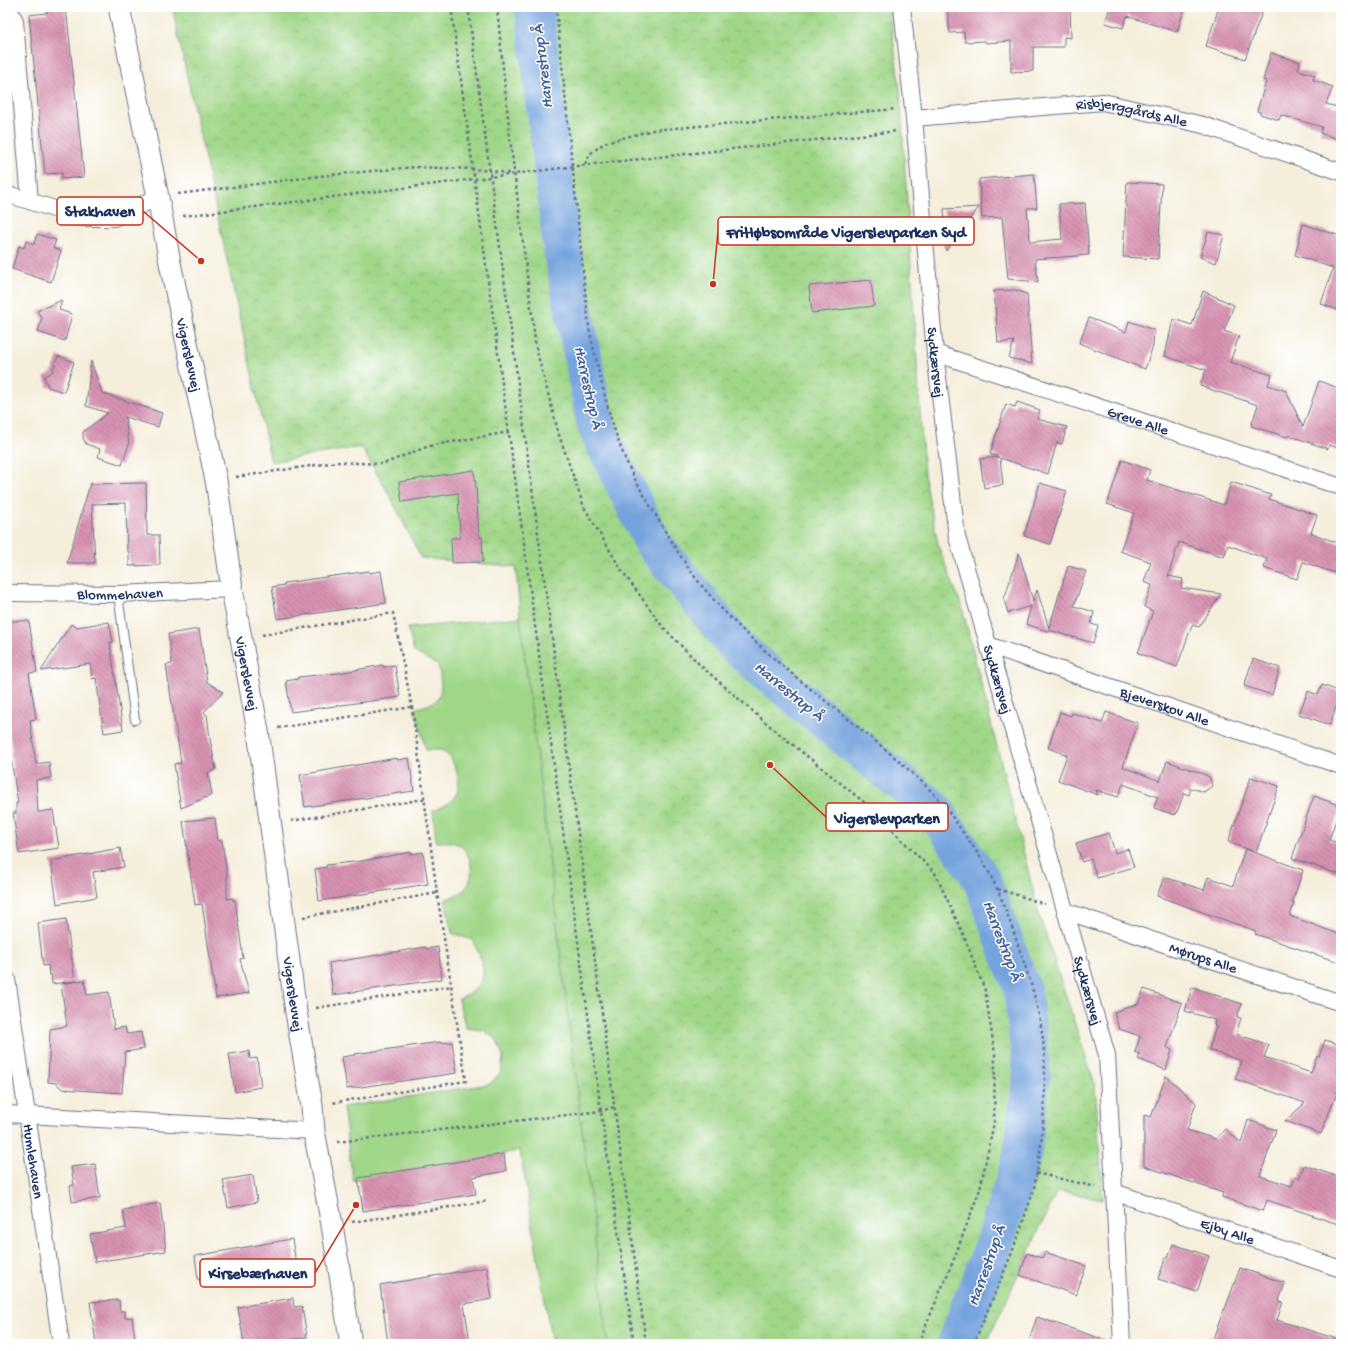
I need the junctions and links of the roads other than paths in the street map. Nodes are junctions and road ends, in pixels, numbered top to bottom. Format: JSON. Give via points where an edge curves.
{"nodes":[{"id":1,"x":8,"y":7,"type":"edge"},
{"id":2,"x":119,"y":7,"type":"edge"},
{"id":3,"x":902,"y":7,"type":"edge"},
{"id":4,"x":915,"y":124,"type":"junction"},
{"id":5,"x":1341,"y":172,"type":"edge"},
{"id":6,"x":7,"y":194,"type":"edge"},
{"id":7,"x":158,"y":197,"type":"junction"},
{"id":8,"x":30,"y":200,"type":"junction"},
{"id":9,"x":935,"y":353,"type":"junction"},
{"id":10,"x":1341,"y":488,"type":"edge"},
{"id":11,"x":232,"y":589,"type":"junction"},
{"id":12,"x":7,"y":593,"type":"edge"},
{"id":13,"x":118,"y":594,"type":"junction"},
{"id":14,"x":988,"y":645,"type":"junction"},
{"id":15,"x":135,"y":720,"type":"dead end"},
{"id":16,"x":1341,"y":766,"type":"edge"},
{"id":17,"x":1065,"y":911,"type":"junction"},
{"id":18,"x":7,"y":979,"type":"edge"},
{"id":19,"x":1341,"y":1003,"type":"edge"},
{"id":20,"x":7,"y":1114,"type":"edge"},
{"id":21,"x":27,"y":1115,"type":"junction"},
{"id":22,"x":316,"y":1138,"type":"junction"},
{"id":23,"x":1114,"y":1192,"type":"junction"},
{"id":24,"x":1341,"y":1269,"type":"edge"},
{"id":25,"x":61,"y":1344,"type":"edge"},
{"id":26,"x":351,"y":1344,"type":"edge"},
{"id":27,"x":1122,"y":1344,"type":"edge"}],
"edges":[{"from":1,"to":8,"type":"street","via":[[15,21]]},
{"from":2,"to":7,"type":"street","name":"Vigerslevvej"},
{"from":3,"to":4,"type":"street","name":"Sydkærsvej"},
{"from":4,"to":5,"type":"street","name":"Risbjerggårds Alle","via":[[1103,102],[1203,125]]},
{"from":4,"to":9,"type":"street","name":"Sydkærsvej"},
{"from":6,"to":8,"type":"street"},
{"from":7,"to":8,"type":"street","via":[[114,218],[84,218]]},
{"from":7,"to":11,"type":"street","name":"Vigerslevvej","via":[[216,480]]},
{"from":9,"to":10,"type":"street","name":"Greve Alle"},
{"from":9,"to":14,"type":"street","name":"Sydkærsvej","via":[[957,537]]},
{"from":11,"to":13,"type":"street","name":"Blommehaven"},
{"from":11,"to":22,"type":"street","name":"Vigerslevvej","via":[[258,731],[296,1012]]},
{"from":12,"to":13,"type":"street","name":"Blommehaven"},
{"from":13,"to":15,"type":"lane"},
{"from":14,"to":16,"type":"street","name":"Bjeverskov Alle"},
{"from":14,"to":17,"type":"street","name":"Sydkærsvej"},
{"from":17,"to":19,"type":"street","name":"Mørups Alle"},
{"from":17,"to":23,"type":"street","name":"Sydkærsvej","via":[[1107,1055]]},
{"from":18,"to":21,"type":"street","name":"Humlehaven"},
{"from":20,"to":21,"type":"street"},
{"from":21,"to":22,"type":"street"},
{"from":21,"to":25,"type":"street","name":"Humlehaven"},
{"from":22,"to":26,"type":"street","name":"Vigerslevvej"},
{"from":23,"to":24,"type":"street","name":"Ejby Alle"},
{"from":23,"to":27,"type":"street","name":"Sydkærsvej"}]}
